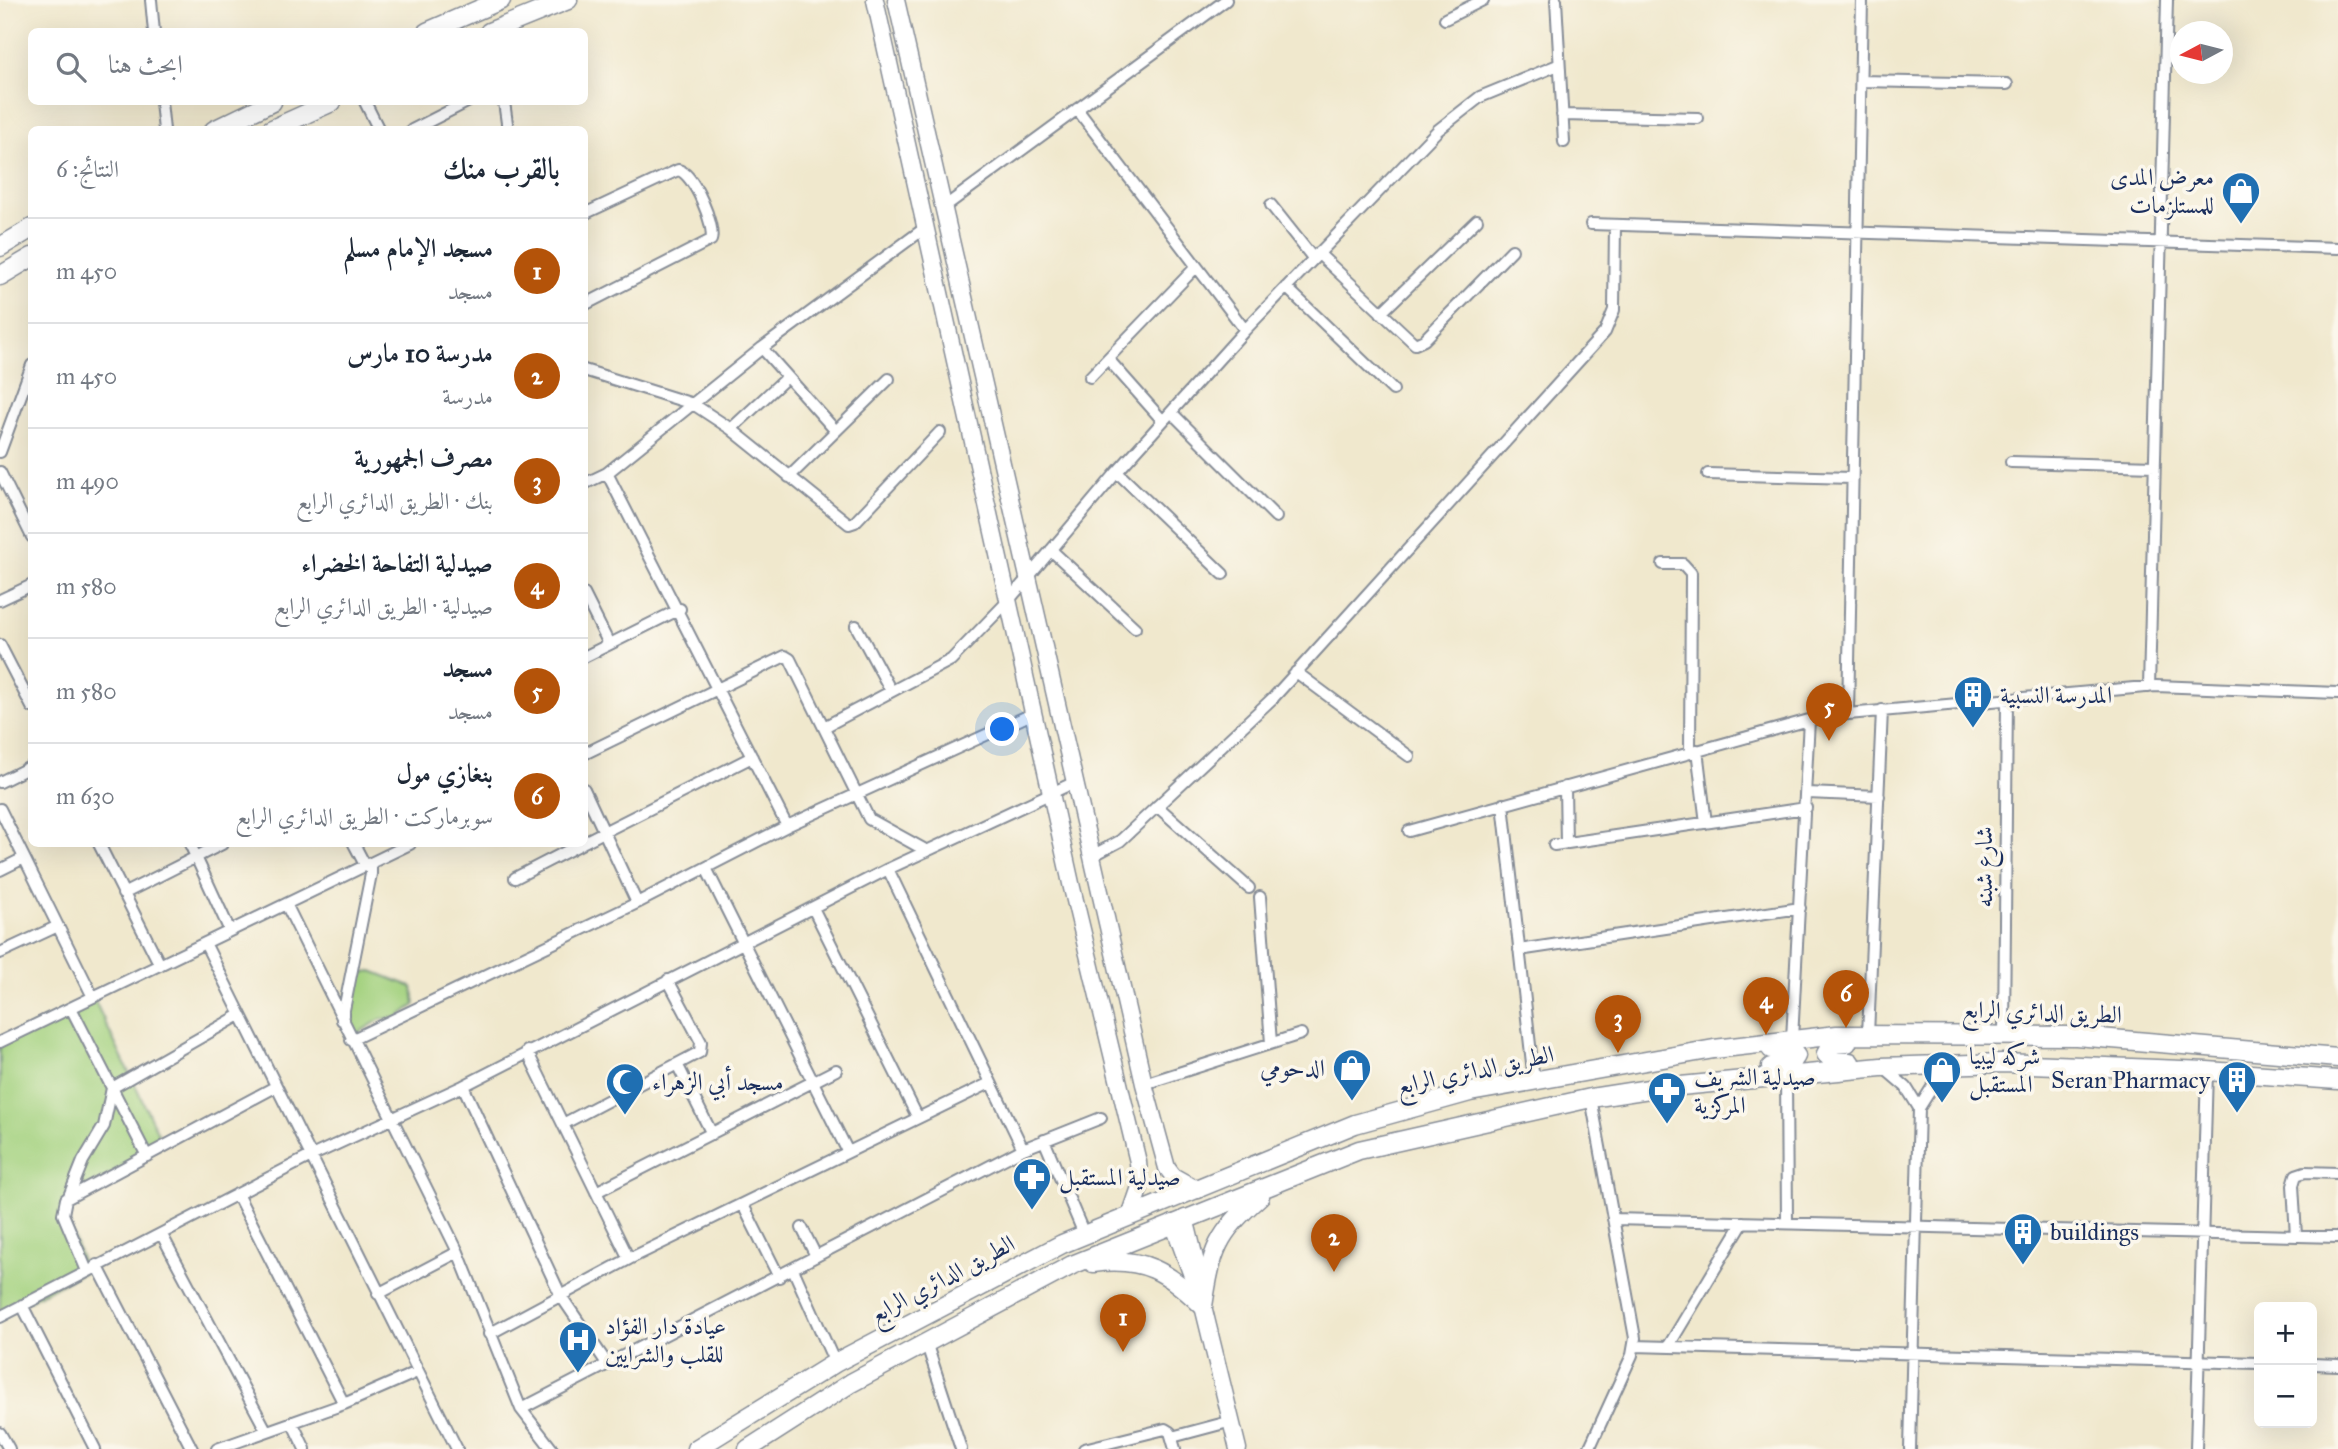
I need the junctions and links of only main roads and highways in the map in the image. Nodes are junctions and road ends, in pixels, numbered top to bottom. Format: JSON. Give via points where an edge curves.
{"nodes":[{"id":1,"x":568,"y":0,"type":"edge"},
{"id":2,"x":875,"y":0,"type":"edge"},
{"id":3,"x":896,"y":0,"type":"edge"},
{"id":4,"x":495,"y":1,"type":"edge"},
{"id":5,"x":436,"y":28,"type":"edge"},
{"id":6,"x":498,"y":28,"type":"edge"},
{"id":7,"x":266,"y":105,"type":"edge"},
{"id":8,"x":325,"y":105,"type":"edge"},
{"id":9,"x":222,"y":126,"type":"edge"},
{"id":10,"x":279,"y":126,"type":"edge"},
{"id":11,"x":28,"y":230,"type":"edge"},
{"id":12,"x":0,"y":247,"type":"edge"},
{"id":13,"x":28,"y":259,"type":"edge"},
{"id":14,"x":0,"y":276,"type":"edge"},
{"id":15,"x":1940,"y":1034,"type":"junction"},
{"id":16,"x":1720,"y":1048,"type":"junction"},
{"id":17,"x":2338,"y":1058,"type":"edge"},
{"id":18,"x":1928,"y":1065,"type":"junction"},
{"id":19,"x":2338,"y":1080,"type":"edge"},
{"id":20,"x":1670,"y":1086,"type":"junction"},
{"id":21,"x":1269,"y":1188,"type":"junction"},
{"id":22,"x":1198,"y":1190,"type":"junction"},
{"id":23,"x":1130,"y":1216,"type":"junction"},
{"id":24,"x":1179,"y":1220,"type":"junction"},
{"id":25,"x":1072,"y":1265,"type":"junction"},
{"id":26,"x":1203,"y":1306,"type":"junction"},
{"id":27,"x":696,"y":1449,"type":"edge"},
{"id":28,"x":748,"y":1449,"type":"edge"},
{"id":29,"x":1238,"y":1449,"type":"edge"}],
"edges":[{"from":1,"to":6,"type":"main road"},
{"from":2,"to":23,"type":"main road","via":[[1138,1162],[1140,1186]]},
{"from":3,"to":22,"type":"main road","via":[[1144,1084],[1167,1168]]},
{"from":4,"to":5,"type":"main road"},
{"from":7,"to":9,"type":"main road"},
{"from":8,"to":10,"type":"main road"},
{"from":11,"to":12,"type":"main road"},
{"from":13,"to":14,"type":"main road"},
{"from":15,"to":16,"type":"main road","name":"الطريق الدائري الرابع","via":[[1791,1039]]},
{"from":15,"to":17,"type":"main road","name":"الطريق الدائري الرابع","via":[[2076,1035]]},
{"from":15,"to":18,"type":"main road","via":[[1910,1044],[1837,1043],[1826,1050],[1827,1058],[1835,1062],[1907,1057]]},
{"from":16,"to":20,"type":"main road","via":[[1736,1054],[1789,1048],[1796,1056],[1790,1065],[1704,1071]]},
{"from":16,"to":22,"type":"main road","name":"الطريق الدائري الرابع","via":[[1470,1091],[1387,1113]]},
{"from":18,"to":19,"type":"main road","name":"الطريق الدائري الرابع","via":[[2207,1071]]},
{"from":18,"to":20,"type":"main road","name":"الطريق الدائري الرابع"},
{"from":20,"to":21,"type":"main road","name":"الطريق الدائري الرابع","via":[[1591,1098],[1359,1150]]},
{"from":21,"to":24,"type":"main road","name":"الطريق الدائري الرابع"},
{"from":21,"to":26,"type":"main road","via":[[1219,1239]]},
{"from":22,"to":23,"type":"main road","name":"الطريق الدائري الرابع"},
{"from":23,"to":27,"type":"main road","name":"الطريق الدائري الرابع","via":[[1002,1273],[835,1363]]},
{"from":24,"to":25,"type":"main road","name":"الطريق الدائري الرابع"},
{"from":24,"to":26,"type":"main road"},
{"from":25,"to":26,"type":"main road","via":[[1118,1260],[1142,1263],[1164,1273]]},
{"from":25,"to":28,"type":"main road","name":"الطريق الدائري الرابع","via":[[850,1383]]},
{"from":26,"to":29,"type":"main road"}]}
